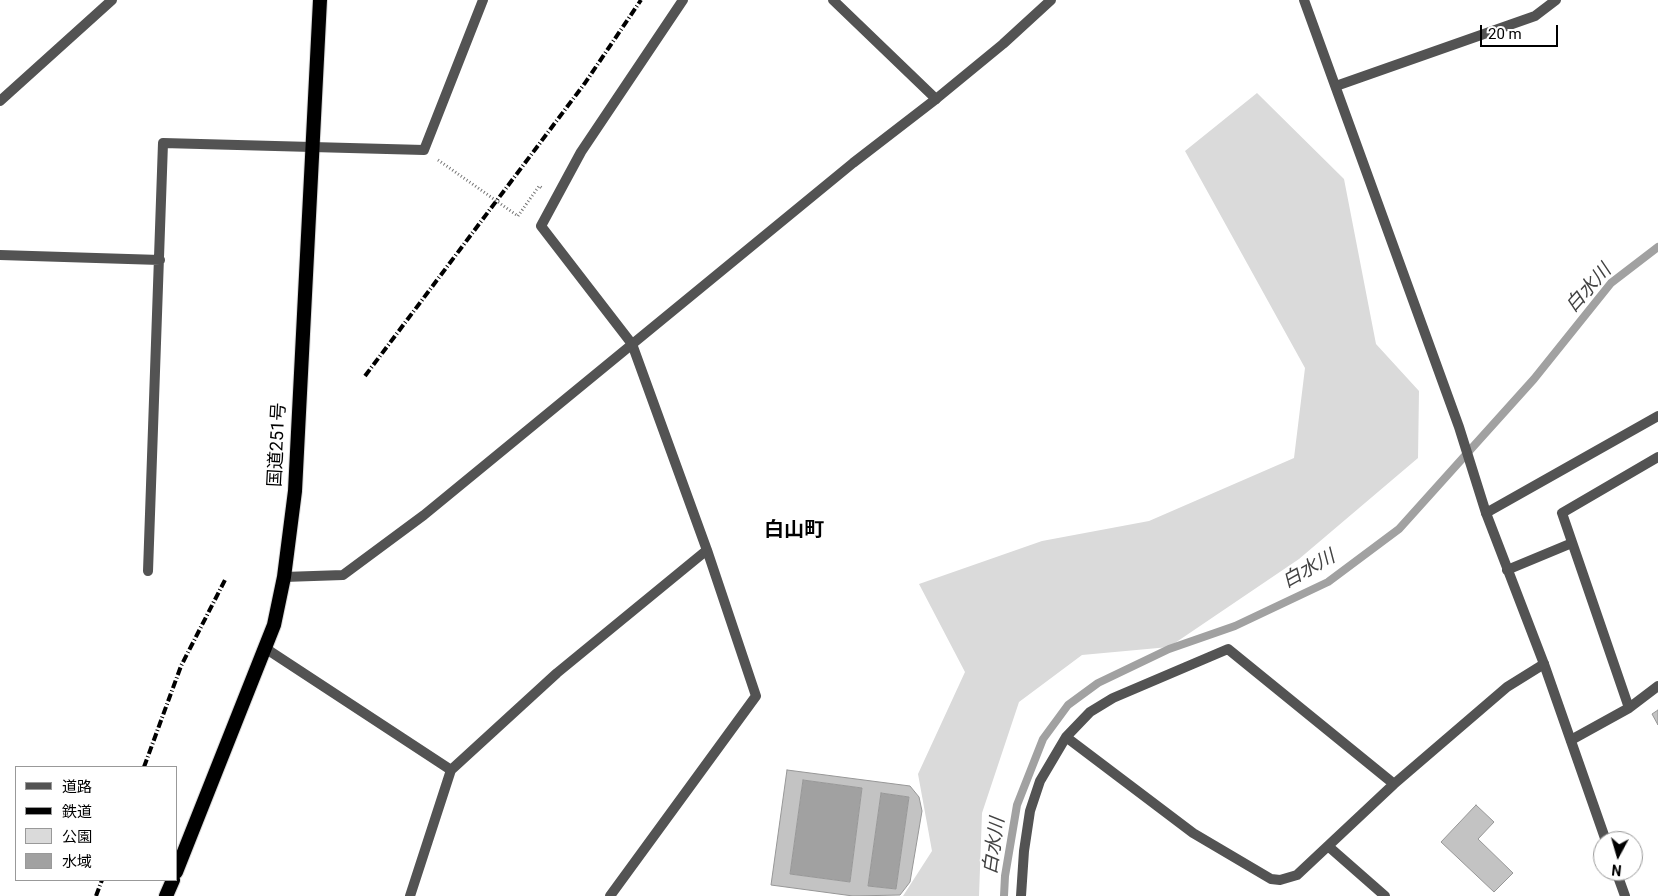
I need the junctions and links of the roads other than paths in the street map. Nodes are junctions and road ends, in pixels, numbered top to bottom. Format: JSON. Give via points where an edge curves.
{"nodes":[{"id":1,"x":112,"y":0,"type":"edge"},
{"id":2,"x":320,"y":0,"type":"edge"},
{"id":3,"x":483,"y":0,"type":"edge"},
{"id":4,"x":683,"y":0,"type":"edge"},
{"id":5,"x":833,"y":0,"type":"edge"},
{"id":6,"x":1051,"y":0,"type":"edge"},
{"id":7,"x":1304,"y":0,"type":"edge"},
{"id":8,"x":1556,"y":0,"type":"edge"},
{"id":9,"x":1336,"y":86,"type":"junction"},
{"id":10,"x":936,"y":99,"type":"junction"},
{"id":11,"x":0,"y":101,"type":"edge"},
{"id":12,"x":311,"y":146,"type":"junction"},
{"id":13,"x":0,"y":255,"type":"edge"},
{"id":14,"x":160,"y":260,"type":"junction"},
{"id":15,"x":632,"y":344,"type":"junction"},
{"id":16,"x":1658,"y":416,"type":"edge"},
{"id":17,"x":1658,"y":457,"type":"edge"},
{"id":18,"x":1486,"y":513,"type":"junction"},
{"id":19,"x":1572,"y":543,"type":"junction"},
{"id":20,"x":706,"y":550,"type":"junction"},
{"id":21,"x":148,"y":570,"type":"dead end"},
{"id":22,"x":1507,"y":570,"type":"junction"},
{"id":23,"x":284,"y":578,"type":"junction"},
{"id":24,"x":265,"y":648,"type":"junction"},
{"id":25,"x":1544,"y":664,"type":"junction"},
{"id":26,"x":1658,"y":686,"type":"edge"},
{"id":27,"x":1629,"y":708,"type":"junction"},
{"id":28,"x":1066,"y":737,"type":"junction"},
{"id":29,"x":1571,"y":740,"type":"junction"},
{"id":30,"x":451,"y":770,"type":"junction"},
{"id":31,"x":1394,"y":784,"type":"junction"},
{"id":32,"x":1603,"y":831,"type":"edge"},
{"id":33,"x":1328,"y":846,"type":"junction"},
{"id":34,"x":178,"y":867,"type":"edge"},
{"id":35,"x":173,"y":881,"type":"edge"},
{"id":36,"x":1620,"y":881,"type":"edge"},
{"id":37,"x":166,"y":896,"type":"edge"},
{"id":38,"x":410,"y":896,"type":"edge"},
{"id":39,"x":610,"y":896,"type":"edge"},
{"id":40,"x":1021,"y":896,"type":"edge"},
{"id":41,"x":1385,"y":896,"type":"edge"},
{"id":42,"x":1625,"y":896,"type":"edge"}],
"edges":[{"from":1,"to":11,"type":"street"},
{"from":2,"to":12,"type":"highway","name":"国道251号"},
{"from":3,"to":12,"type":"street","via":[[424,150]]},
{"from":4,"to":15,"type":"street","via":[[581,152],[541,226]]},
{"from":5,"to":10,"type":"street"},
{"from":6,"to":10,"type":"street"},
{"from":7,"to":9,"type":"street"},
{"from":8,"to":9,"type":"street","via":[[1535,16]]},
{"from":9,"to":18,"type":"street","via":[[1459,426]]},
{"from":10,"to":15,"type":"street","via":[[853,162]]},
{"from":12,"to":14,"type":"street","via":[[163,143]]},
{"from":12,"to":23,"type":"highway","name":"国道251号","via":[[295,491]]},
{"from":13,"to":14,"type":"street"},
{"from":14,"to":21,"type":"street"},
{"from":15,"to":20,"type":"street"},
{"from":15,"to":23,"type":"street","via":[[424,515],[343,575]]},
{"from":16,"to":18,"type":"street"},
{"from":17,"to":19,"type":"street","via":[[1562,513]]},
{"from":18,"to":22,"type":"street"},
{"from":19,"to":22,"type":"street"},
{"from":19,"to":27,"type":"street"},
{"from":20,"to":30,"type":"street","via":[[557,673]]},
{"from":20,"to":39,"type":"street","via":[[756,696]]},
{"from":22,"to":25,"type":"street"},
{"from":23,"to":24,"type":"highway","name":"国道251号","via":[[274,625]]},
{"from":24,"to":30,"type":"street"},
{"from":24,"to":34,"type":"highway","name":"国道251号"},
{"from":25,"to":29,"type":"street"},
{"from":25,"to":31,"type":"street","via":[[1507,687]]},
{"from":26,"to":27,"type":"street"},
{"from":27,"to":29,"type":"street"},
{"from":28,"to":31,"type":"street","via":[[1090,712],[1113,698],[1228,649]]},
{"from":28,"to":33,"type":"street","via":[[1193,833],[1271,879],[1288,879],[1297,875]]},
{"from":28,"to":40,"type":"street","via":[[1040,780],[1030,811]]},
{"from":29,"to":32,"type":"street"},
{"from":30,"to":38,"type":"street"},
{"from":31,"to":33,"type":"street"},
{"from":33,"to":41,"type":"street"},
{"from":35,"to":37,"type":"highway"},
{"from":36,"to":42,"type":"street"}]}
